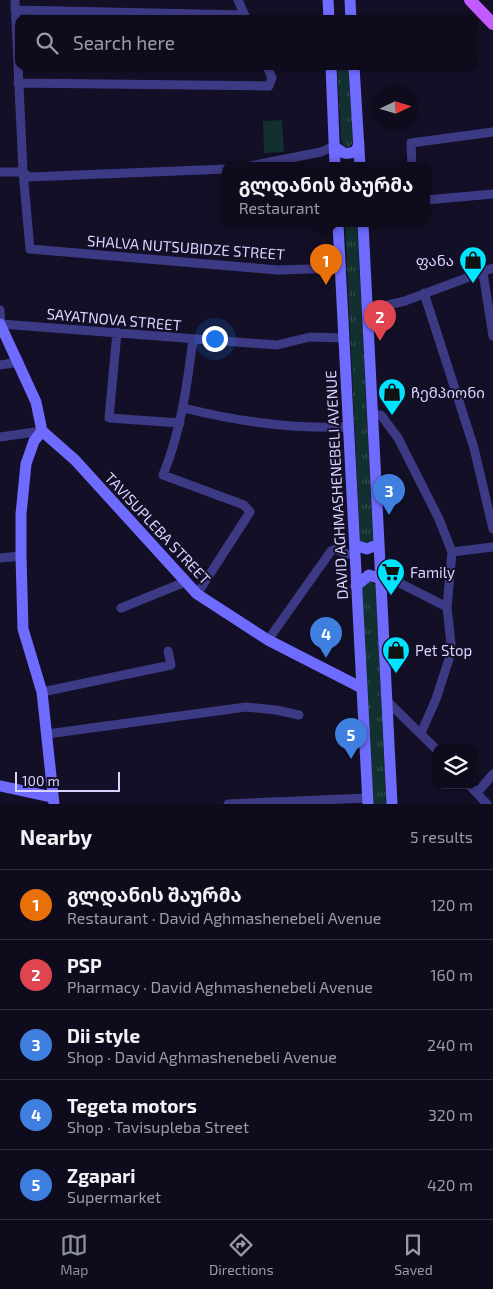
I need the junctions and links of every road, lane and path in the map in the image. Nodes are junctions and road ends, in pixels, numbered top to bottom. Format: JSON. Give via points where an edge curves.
{"nodes":[{"id":1,"x":15,"y":0,"type":"edge"},
{"id":2,"x":238,"y":0,"type":"edge"},
{"id":3,"x":328,"y":0,"type":"edge"},
{"id":4,"x":350,"y":0,"type":"edge"},
{"id":5,"x":470,"y":0,"type":"edge"},
{"id":6,"x":15,"y":10,"type":"junction"},
{"id":7,"x":15,"y":15,"type":"edge"},
{"id":8,"x":180,"y":15,"type":"edge"},
{"id":9,"x":245,"y":15,"type":"edge"},
{"id":10,"x":329,"y":15,"type":"edge"},
{"id":11,"x":351,"y":15,"type":"edge"},
{"id":12,"x":493,"y":24,"type":"edge"},
{"id":13,"x":17,"y":70,"type":"edge"},
{"id":14,"x":269,"y":70,"type":"edge"},
{"id":15,"x":331,"y":70,"type":"edge"},
{"id":16,"x":354,"y":70,"type":"edge"},
{"id":17,"x":18,"y":83,"type":"junction"},
{"id":18,"x":493,"y":132,"type":"edge"},
{"id":19,"x":359,"y":144,"type":"junction"},
{"id":20,"x":334,"y":146,"type":"junction"},
{"id":21,"x":270,"y":162,"type":"edge"},
{"id":22,"x":335,"y":162,"type":"edge"},
{"id":23,"x":360,"y":162,"type":"edge"},
{"id":24,"x":412,"y":162,"type":"edge"},
{"id":25,"x":222,"y":168,"type":"edge"},
{"id":26,"x":0,"y":172,"type":"edge"},
{"id":27,"x":23,"y":172,"type":"junction"},
{"id":28,"x":493,"y":194,"type":"edge"},
{"id":29,"x":430,"y":200,"type":"edge"},
{"id":30,"x":338,"y":227,"type":"edge"},
{"id":31,"x":363,"y":227,"type":"edge"},
{"id":32,"x":341,"y":268,"type":"junction"},
{"id":33,"x":493,"y":268,"type":"edge"},
{"id":34,"x":482,"y":273,"type":"junction"},
{"id":35,"x":424,"y":293,"type":"junction"},
{"id":36,"x":0,"y":310,"type":"edge"},
{"id":37,"x":367,"y":310,"type":"junction"},
{"id":38,"x":1,"y":324,"type":"edge"},
{"id":39,"x":117,"y":332,"type":"junction"},
{"id":40,"x":493,"y":336,"type":"edge"},
{"id":41,"x":344,"y":338,"type":"junction"},
{"id":42,"x":194,"y":339,"type":"junction"},
{"id":43,"x":19,"y":362,"type":"junction"},
{"id":44,"x":0,"y":365,"type":"edge"},
{"id":45,"x":184,"y":408,"type":"junction"},
{"id":46,"x":373,"y":416,"type":"junction"},
{"id":47,"x":180,"y":423,"type":"junction"},
{"id":48,"x":349,"y":426,"type":"junction"},
{"id":49,"x":42,"y":431,"type":"junction"},
{"id":50,"x":0,"y":437,"type":"edge"},
{"id":51,"x":493,"y":529,"type":"edge"},
{"id":52,"x":379,"y":544,"type":"junction"},
{"id":53,"x":493,"y":546,"type":"edge"},
{"id":54,"x":355,"y":549,"type":"junction"},
{"id":55,"x":452,"y":552,"type":"junction"},
{"id":56,"x":21,"y":556,"type":"junction"},
{"id":57,"x":0,"y":558,"type":"edge"},
{"id":58,"x":381,"y":576,"type":"junction"},
{"id":59,"x":185,"y":582,"type":"junction"},
{"id":60,"x":356,"y":586,"type":"junction"},
{"id":61,"x":197,"y":594,"type":"junction"},
{"id":62,"x":446,"y":607,"type":"junction"},
{"id":63,"x":122,"y":608,"type":"dead end"},
{"id":64,"x":268,"y":640,"type":"junction"},
{"id":65,"x":168,"y":651,"type":"dead end"},
{"id":66,"x":362,"y":688,"type":"junction"},
{"id":67,"x":42,"y":692,"type":"junction"},
{"id":68,"x":386,"y":701,"type":"junction"},
{"id":69,"x":299,"y":715,"type":"dead end"},
{"id":70,"x":421,"y":733,"type":"junction"},
{"id":71,"x":47,"y":734,"type":"junction"},
{"id":72,"x":433,"y":746,"type":"edge"},
{"id":73,"x":493,"y":774,"type":"edge"},
{"id":74,"x":0,"y":786,"type":"edge"},
{"id":75,"x":473,"y":789,"type":"edge"},
{"id":76,"x":477,"y":793,"type":"junction"},
{"id":77,"x":53,"y":800,"type":"edge"},
{"id":78,"x":368,"y":801,"type":"edge"},
{"id":79,"x":228,"y":804,"type":"edge"},
{"id":80,"x":392,"y":804,"type":"edge"},
{"id":81,"x":487,"y":804,"type":"edge"}],
"edges":[{"from":1,"to":6,"type":"street"},
{"from":2,"to":9,"type":"street"},
{"from":3,"to":10,"type":"main road"},
{"from":4,"to":11,"type":"main road"},
{"from":5,"to":12,"type":"main road"},
{"from":6,"to":7,"type":"street"},
{"from":6,"to":8,"type":"street"},
{"from":13,"to":17,"type":"street"},
{"from":14,"to":17,"type":"street","via":[[272,78],[269,86]]},
{"from":15,"to":20,"type":"main road"},
{"from":16,"to":19,"type":"main road"},
{"from":17,"to":27,"type":"street"},
{"from":18,"to":24,"type":"street","via":[[411,143]]},
{"from":19,"to":20,"type":"main road","via":[[356,151],[348,154]]},
{"from":19,"to":23,"type":"main road"},
{"from":20,"to":21,"type":"street","via":[[321,152]]},
{"from":20,"to":22,"type":"main road"},
{"from":25,"to":27,"type":"street","via":[[29,177]]},
{"from":26,"to":27,"type":"street"},
{"from":27,"to":32,"type":"street","name":"SHALVA NUTSUBIDZE STREET","via":[[30,249],[278,270]]},
{"from":28,"to":29,"type":"street"},
{"from":30,"to":32,"type":"main road","name":"DAVID AGHMASHENEBELI AVENUE"},
{"from":31,"to":37,"type":"main road"},
{"from":32,"to":41,"type":"main road","name":"DAVID AGHMASHENEBELI AVENUE"},
{"from":33,"to":34,"type":"street"},
{"from":34,"to":35,"type":"street"},
{"from":34,"to":40,"type":"street"},
{"from":35,"to":37,"type":"street"},
{"from":35,"to":51,"type":"street","via":[[474,448]]},
{"from":36,"to":38,"type":"street"},
{"from":37,"to":46,"type":"main road"},
{"from":38,"to":39,"type":"street","name":"SAYATNOVA STREET"},
{"from":38,"to":43,"type":"main road"},
{"from":39,"to":42,"type":"street","name":"SAYATNOVA STREET"},
{"from":39,"to":47,"type":"street","via":[[109,418]]},
{"from":41,"to":42,"type":"street","name":"SAYATNOVA STREET","via":[[310,337],[277,345]]},
{"from":41,"to":48,"type":"main road","name":"DAVID AGHMASHENEBELI AVENUE"},
{"from":42,"to":45,"type":"street"},
{"from":43,"to":44,"type":"street"},
{"from":43,"to":49,"type":"main road","via":[[36,402]]},
{"from":45,"to":47,"type":"street"},
{"from":45,"to":48,"type":"street","via":[[267,425]]},
{"from":46,"to":52,"type":"main road"},
{"from":46,"to":55,"type":"street","via":[[380,415],[398,438]]},
{"from":47,"to":61,"type":"street","via":[[176,445],[162,475],[244,505],[250,512]]},
{"from":48,"to":54,"type":"main road","name":"DAVID AGHMASHENEBELI AVENUE"},
{"from":49,"to":50,"type":"street"},
{"from":49,"to":56,"type":"main road","via":[[34,441],[26,464]]},
{"from":49,"to":59,"type":"main road","name":"TAVISUPLEBA STREET","via":[[75,460]]},
{"from":52,"to":54,"type":"main road","via":[[368,549]]},
{"from":52,"to":58,"type":"main road"},
{"from":53,"to":55,"type":"street"},
{"from":54,"to":60,"type":"main road","name":"DAVID AGHMASHENEBELI AVENUE"},
{"from":54,"to":64,"type":"street","via":[[347,554],[335,549],[331,551]]},
{"from":55,"to":62,"type":"street"},
{"from":56,"to":57,"type":"street"},
{"from":56,"to":67,"type":"main road","via":[[24,629]]},
{"from":58,"to":60,"type":"main road","via":[[369,575]]},
{"from":58,"to":62,"type":"street"},
{"from":58,"to":68,"type":"main road"},
{"from":59,"to":61,"type":"main road","name":"TAVISUPLEBA STREET"},
{"from":59,"to":63,"type":"street"},
{"from":60,"to":66,"type":"main road","name":"DAVID AGHMASHENEBELI AVENUE"},
{"from":61,"to":64,"type":"main road","name":"TAVISUPLEBA STREET"},
{"from":62,"to":70,"type":"street","via":[[449,659]]},
{"from":64,"to":66,"type":"main road","name":"TAVISUPLEBA STREET"},
{"from":65,"to":67,"type":"street","via":[[171,665]]},
{"from":66,"to":78,"type":"main road","name":"DAVID AGHMASHENEBELI AVENUE"},
{"from":67,"to":71,"type":"main road"},
{"from":68,"to":70,"type":"street"},
{"from":68,"to":80,"type":"main road"},
{"from":69,"to":71,"type":"street","via":[[246,707]]},
{"from":70,"to":72,"type":"street"},
{"from":71,"to":77,"type":"main road"},
{"from":73,"to":76,"type":"street"},
{"from":74,"to":77,"type":"main road"},
{"from":75,"to":76,"type":"street"},
{"from":76,"to":81,"type":"street"},
{"from":78,"to":79,"type":"street"}]}
